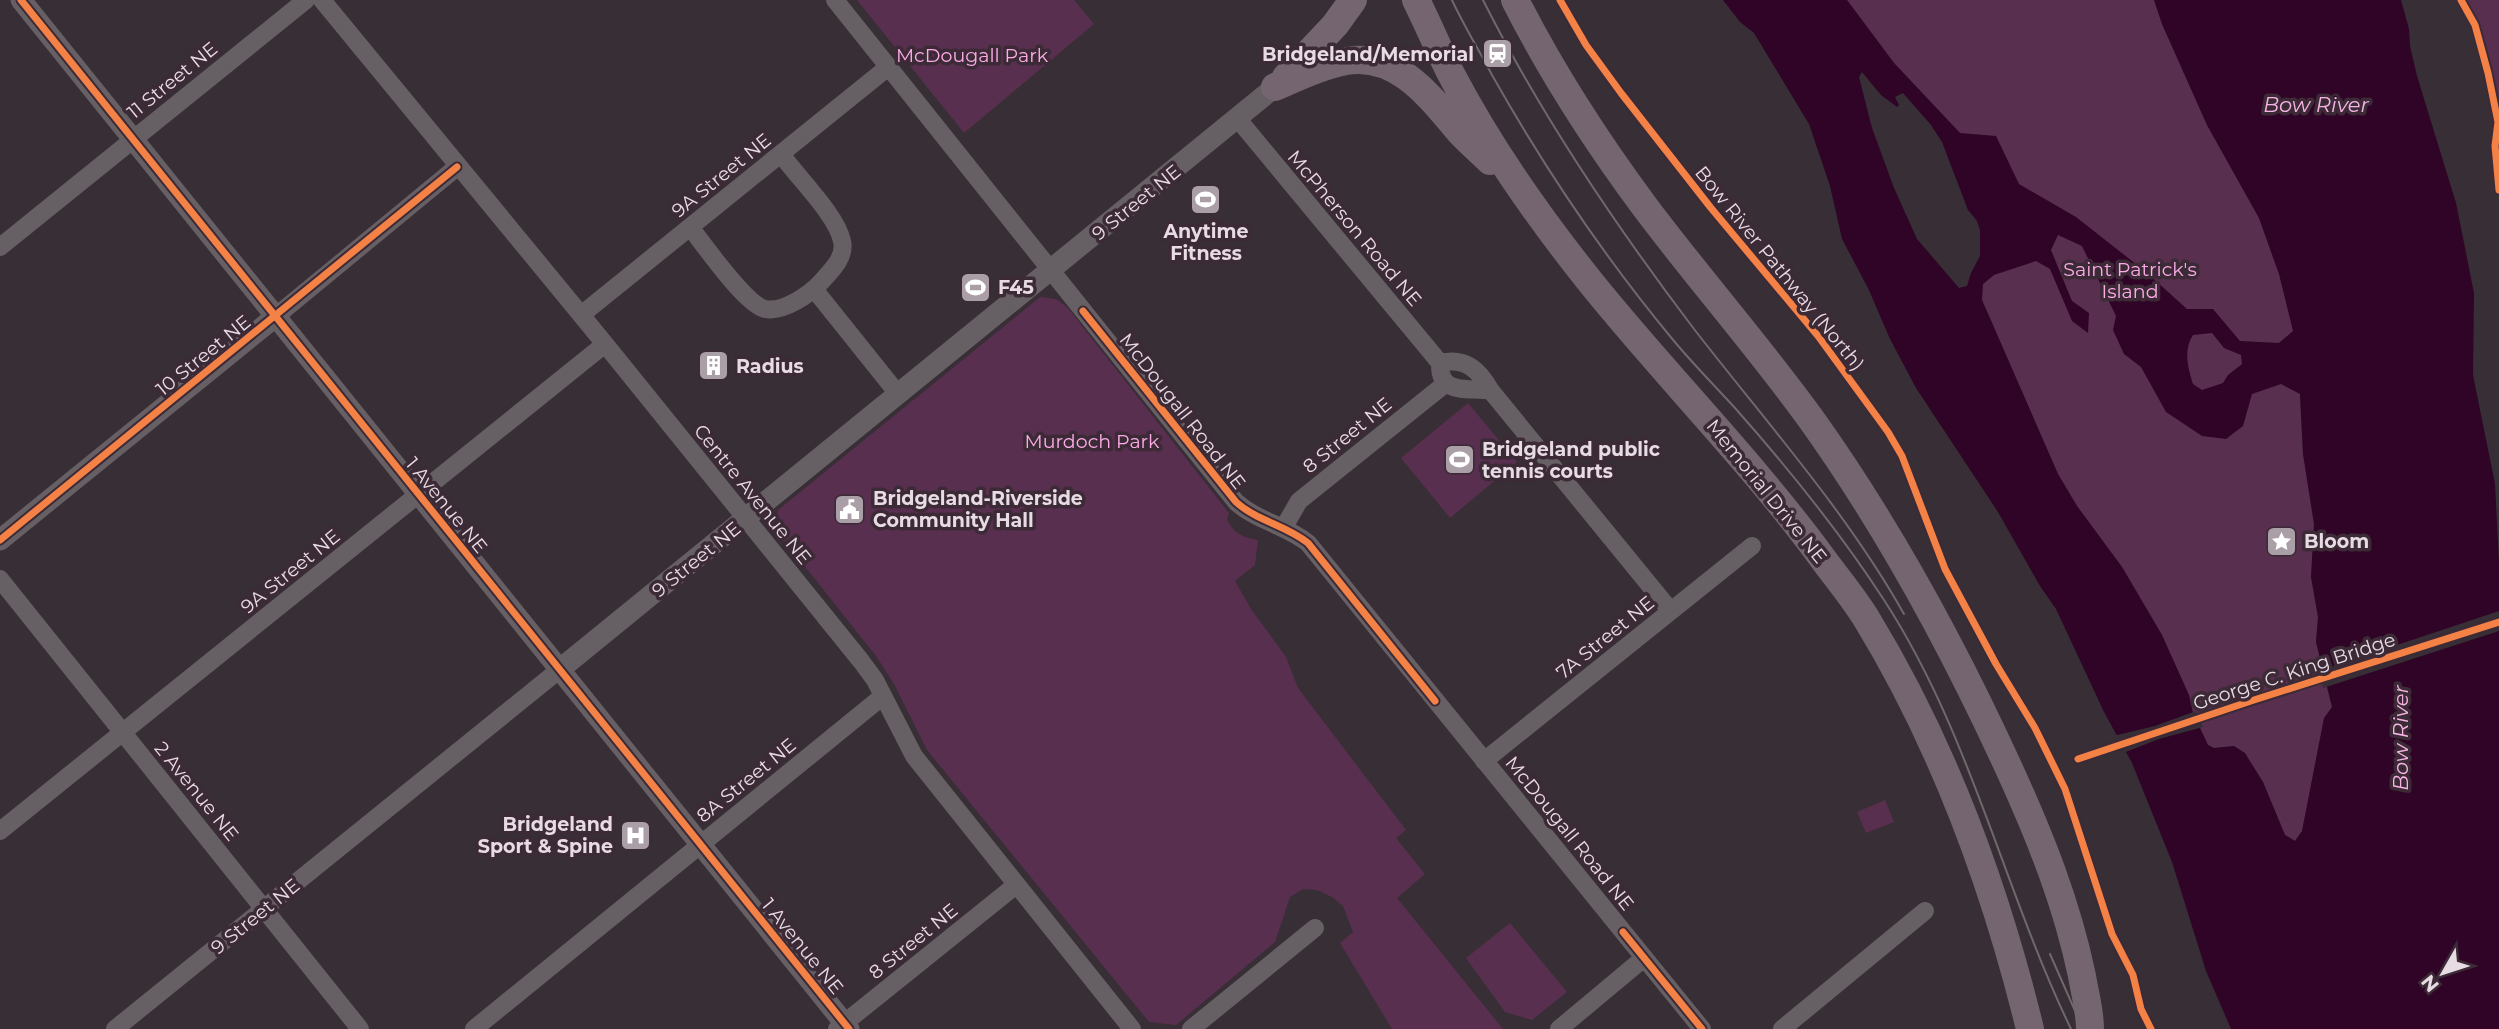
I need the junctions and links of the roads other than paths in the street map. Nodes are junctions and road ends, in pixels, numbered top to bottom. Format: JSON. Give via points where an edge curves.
{"nodes":[{"id":1,"x":21,"y":0,"type":"edge"},
{"id":2,"x":306,"y":0,"type":"edge"},
{"id":3,"x":322,"y":0,"type":"edge"},
{"id":4,"x":835,"y":0,"type":"edge"},
{"id":5,"x":1353,"y":0,"type":"edge"},
{"id":6,"x":1416,"y":0,"type":"edge"},
{"id":7,"x":1514,"y":0,"type":"edge"},
{"id":8,"x":887,"y":68,"type":"junction"},
{"id":9,"x":1275,"y":87,"type":"junction"},
{"id":10,"x":1237,"y":118,"type":"junction"},
{"id":11,"x":133,"y":139,"type":"junction"},
{"id":12,"x":781,"y":154,"type":"junction"},
{"id":13,"x":457,"y":167,"type":"junction"},
{"id":14,"x":1524,"y":194,"type":"junction"},
{"id":15,"x":690,"y":227,"type":"junction"},
{"id":16,"x":0,"y":247,"type":"edge"},
{"id":17,"x":1052,"y":271,"type":"junction"},
{"id":18,"x":814,"y":289,"type":"junction"},
{"id":19,"x":581,"y":315,"type":"junction"},
{"id":20,"x":275,"y":317,"type":"junction"},
{"id":21,"x":605,"y":344,"type":"junction"},
{"id":22,"x":1440,"y":363,"type":"junction"},
{"id":23,"x":1445,"y":384,"type":"junction"},
{"id":24,"x":1491,"y":391,"type":"junction"},
{"id":25,"x":898,"y":394,"type":"junction"},
{"id":26,"x":418,"y":495,"type":"junction"},
{"id":27,"x":745,"y":519,"type":"junction"},
{"id":28,"x":1284,"y":527,"type":"junction"},
{"id":29,"x":0,"y":540,"type":"edge"},
{"id":30,"x":1752,"y":546,"type":"dead end"},
{"id":31,"x":0,"y":579,"type":"edge"},
{"id":32,"x":1670,"y":610,"type":"junction"},
{"id":33,"x":559,"y":670,"type":"junction"},
{"id":34,"x":883,"y":696,"type":"junction"},
{"id":35,"x":123,"y":732,"type":"junction"},
{"id":36,"x":1484,"y":761,"type":"junction"},
{"id":37,"x":0,"y":831,"type":"edge"},
{"id":38,"x":700,"y":845,"type":"junction"},
{"id":39,"x":1016,"y":885,"type":"junction"},
{"id":40,"x":264,"y":908,"type":"junction"},
{"id":41,"x":1925,"y":911,"type":"dead end"},
{"id":42,"x":1315,"y":928,"type":"dead end"},
{"id":43,"x":2003,"y":932,"type":"junction"},
{"id":44,"x":1644,"y":958,"type":"junction"},
{"id":45,"x":844,"y":1027,"type":"edge"},
{"id":46,"x":116,"y":1029,"type":"edge"},
{"id":47,"x":360,"y":1029,"type":"edge"},
{"id":48,"x":474,"y":1029,"type":"edge"},
{"id":49,"x":1132,"y":1029,"type":"edge"},
{"id":50,"x":1191,"y":1029,"type":"edge"},
{"id":51,"x":1559,"y":1029,"type":"edge"},
{"id":52,"x":1702,"y":1029,"type":"edge"},
{"id":53,"x":1782,"y":1029,"type":"edge"},
{"id":54,"x":2015,"y":1029,"type":"edge"},
{"id":55,"x":2030,"y":1029,"type":"edge"},
{"id":56,"x":2090,"y":1029,"type":"edge"}],
"edges":[{"from":1,"to":11,"type":"street","name":"1 Avenue NE"},
{"from":2,"to":11,"type":"street","name":"11 Street NE"},
{"from":3,"to":13,"type":"street","name":"Centre Avenue NE"},
{"from":4,"to":8,"type":"street","name":"McDougall Road NE"},
{"from":5,"to":9,"type":"highway"},
{"from":6,"to":14,"type":"highway","name":"Memorial Drive NE","via":[[1450,72]]},
{"from":7,"to":56,"type":"highway","via":[[1592,133],[1811,418],[1885,527],[1980,705],[2031,816],[2073,934]]},
{"from":8,"to":12,"type":"street","name":"9A Street NE"},
{"from":8,"to":17,"type":"street","name":"McDougall Road NE"},
{"from":9,"to":10,"type":"street","name":"9 Street NE"},
{"from":9,"to":14,"type":"highway","via":[[1348,60],[1373,61],[1403,72]]},
{"from":10,"to":17,"type":"street","name":"9 Street NE"},
{"from":10,"to":22,"type":"street","name":"McPherson Road NE"},
{"from":11,"to":16,"type":"street","name":"11 Street NE"},
{"from":11,"to":20,"type":"street","name":"1 Avenue NE"},
{"from":12,"to":15,"type":"street","name":"9A Street NE"},
{"from":12,"to":18,"type":"street","via":[[837,224],[844,244],[837,264]]},
{"from":13,"to":19,"type":"street","name":"Centre Avenue NE"},
{"from":13,"to":20,"type":"street","name":"10 Street NE"},
{"from":14,"to":43,"type":"highway","name":"Memorial Drive NE","via":[[1592,284],[1752,468],[1865,616],[1940,757]]},
{"from":15,"to":18,"type":"street","via":[[757,305],[779,309]]},
{"from":15,"to":19,"type":"street","name":"9A Street NE"},
{"from":17,"to":25,"type":"street","name":"9 Street NE"},
{"from":17,"to":28,"type":"street","name":"McDougall Road NE","via":[[1236,502],[1250,514]]},
{"from":18,"to":25,"type":"street"},
{"from":19,"to":21,"type":"street","name":"Centre Avenue NE"},
{"from":20,"to":26,"type":"street","name":"1 Avenue NE"},
{"from":20,"to":29,"type":"street","name":"10 Street NE"},
{"from":21,"to":26,"type":"street","name":"9A Street NE"},
{"from":21,"to":27,"type":"street","name":"Centre Avenue NE"},
{"from":22,"to":23,"type":"street","name":"McPherson Road NE"},
{"from":22,"to":24,"type":"street","via":[[1466,364],[1480,372]]},
{"from":23,"to":24,"type":"street"},
{"from":23,"to":28,"type":"street","name":"8 Street NE","via":[[1299,501]]},
{"from":24,"to":32,"type":"street"},
{"from":25,"to":27,"type":"street","name":"9 Street NE"},
{"from":26,"to":33,"type":"street","name":"1 Avenue NE"},
{"from":26,"to":35,"type":"street","name":"9A Street NE"},
{"from":27,"to":33,"type":"street","name":"9 Street NE"},
{"from":27,"to":34,"type":"street","name":"Centre Avenue NE","via":[[861,661]]},
{"from":28,"to":36,"type":"street","name":"McDougall Road NE","via":[[1316,552]]},
{"from":30,"to":32,"type":"street","name":"7A Street NE"},
{"from":31,"to":35,"type":"street","name":"2 Avenue NE"},
{"from":32,"to":36,"type":"street","name":"7A Street NE"},
{"from":33,"to":38,"type":"street","name":"1 Avenue NE"},
{"from":33,"to":40,"type":"street","name":"9 Street NE"},
{"from":34,"to":38,"type":"street","name":"8A Street NE"},
{"from":34,"to":39,"type":"street","name":"Centre Avenue NE","via":[[914,756]]},
{"from":35,"to":37,"type":"street","name":"9A Street NE"},
{"from":35,"to":40,"type":"street","name":"2 Avenue NE"},
{"from":36,"to":44,"type":"street","name":"McDougall Road NE"},
{"from":38,"to":45,"type":"street","name":"1 Avenue NE"},
{"from":38,"to":48,"type":"street","name":"8A Street NE"},
{"from":39,"to":45,"type":"street","name":"8 Street NE"},
{"from":39,"to":49,"type":"street","name":"Centre Avenue NE"},
{"from":40,"to":46,"type":"street","name":"9 Street NE"},
{"from":40,"to":47,"type":"street","name":"2 Avenue NE"},
{"from":41,"to":53,"type":"street"},
{"from":42,"to":50,"type":"street"},
{"from":43,"to":54,"type":"highway"},
{"from":43,"to":55,"type":"highway","name":"Memorial Drive NE"},
{"from":44,"to":51,"type":"street"},
{"from":44,"to":52,"type":"street","name":"McDougall Road NE"}]}
